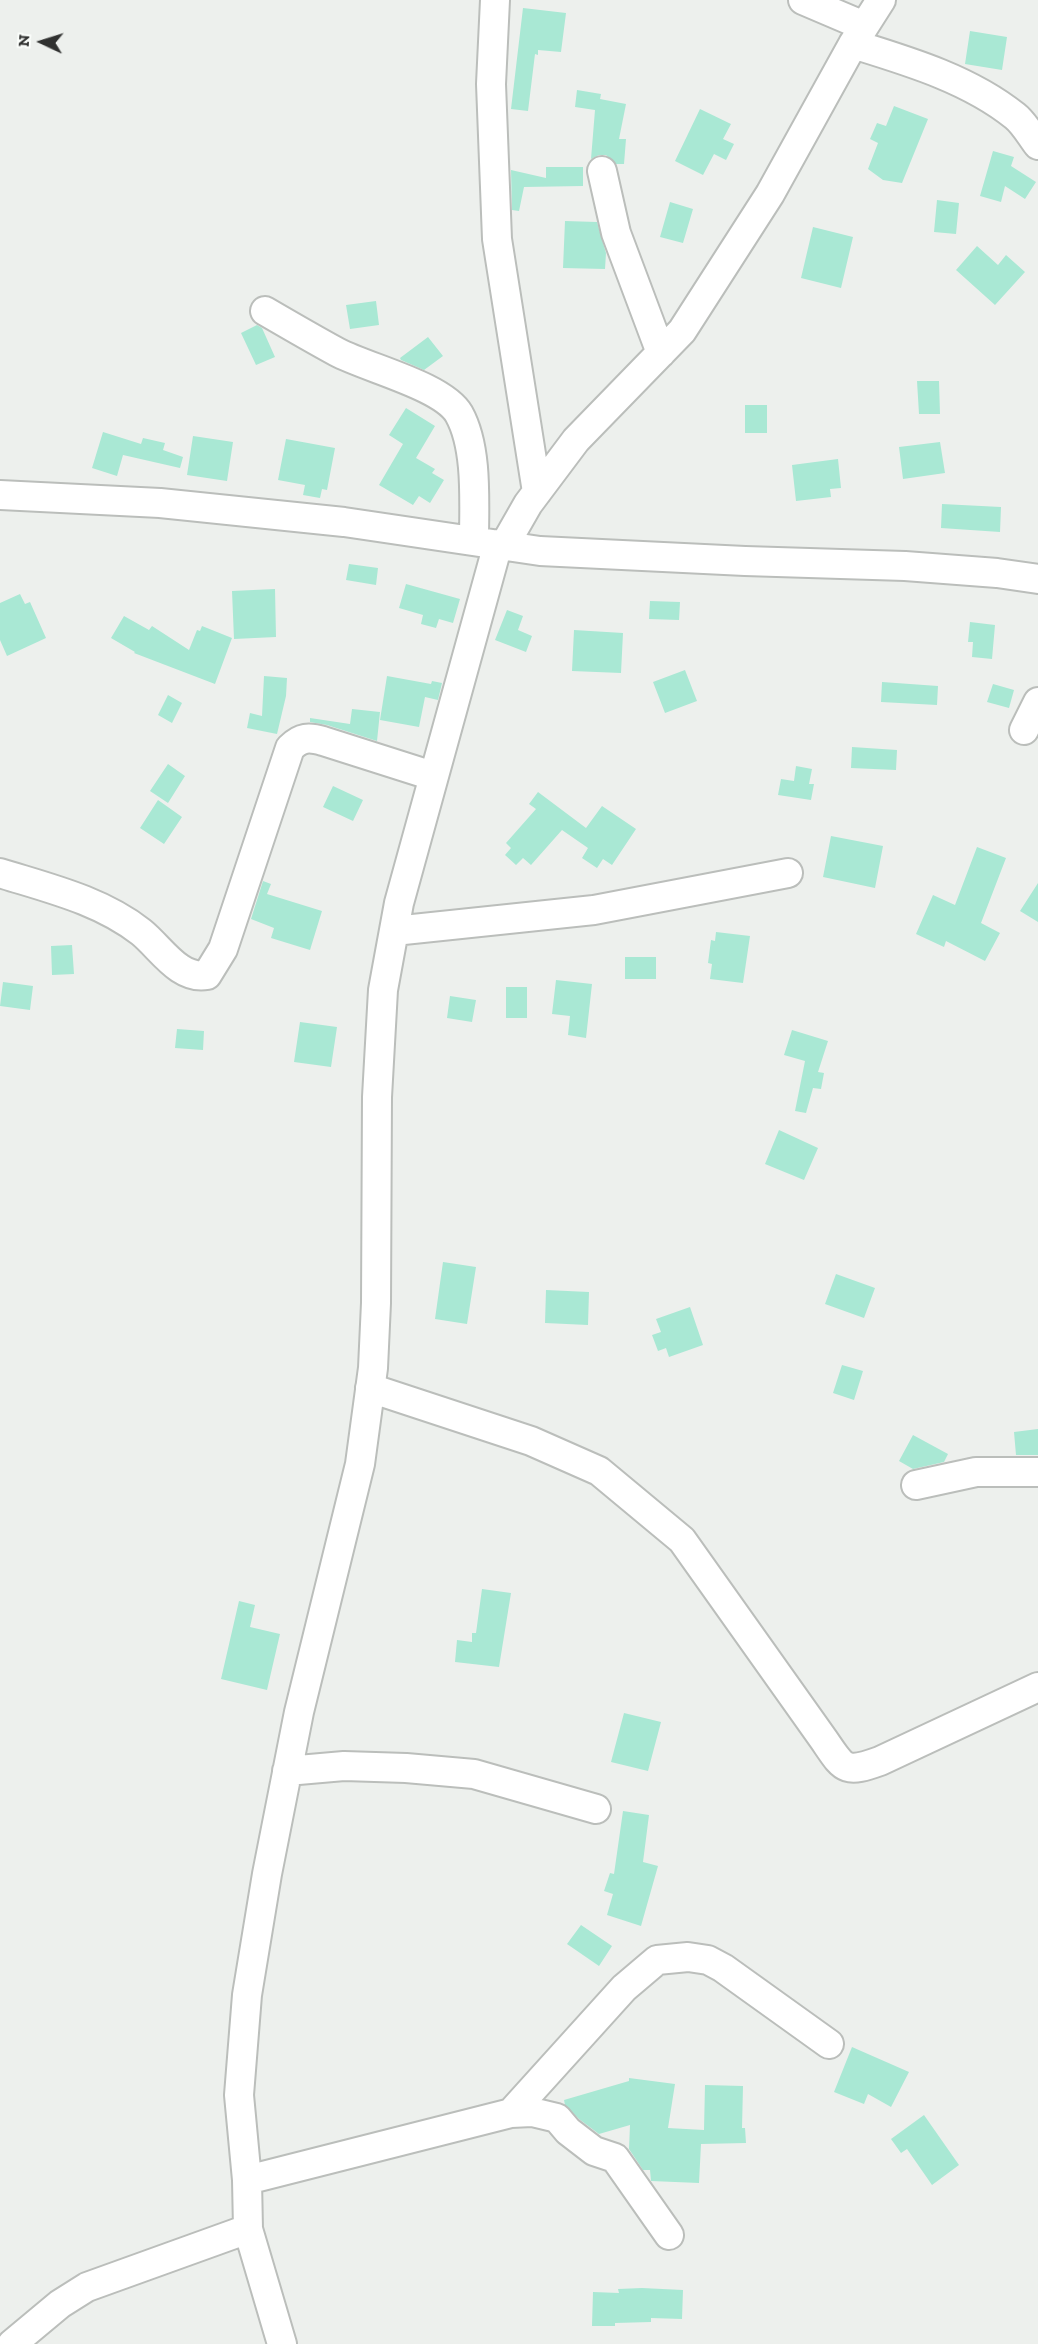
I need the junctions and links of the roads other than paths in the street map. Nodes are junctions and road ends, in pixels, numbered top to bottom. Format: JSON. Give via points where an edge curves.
{"nodes":[{"id":1,"x":495,"y":0,"type":"edge"},
{"id":2,"x":803,"y":0,"type":"edge"},
{"id":3,"x":881,"y":0,"type":"edge"},
{"id":4,"x":859,"y":35,"type":"junction"},
{"id":5,"x":1038,"y":145,"type":"edge"},
{"id":6,"x":602,"y":171,"type":"dead end"},
{"id":7,"x":265,"y":311,"type":"dead end"},
{"id":8,"x":661,"y":352,"type":"junction"},
{"id":9,"x":537,"y":492,"type":"junction"},
{"id":10,"x":0,"y":495,"type":"edge"},
{"id":11,"x":492,"y":544,"type":"junction"},
{"id":12,"x":1038,"y":579,"type":"edge"},
{"id":13,"x":1038,"y":702,"type":"edge"},
{"id":14,"x":1024,"y":730,"type":"dead end"},
{"id":15,"x":433,"y":776,"type":"junction"},
{"id":16,"x":0,"y":873,"type":"edge"},
{"id":17,"x":788,"y":873,"type":"dead end"},
{"id":18,"x":394,"y":932,"type":"junction"},
{"id":19,"x":370,"y":1388,"type":"junction"},
{"id":20,"x":1038,"y":1472,"type":"edge"},
{"id":21,"x":916,"y":1485,"type":"dead end"},
{"id":22,"x":1038,"y":1687,"type":"edge"},
{"id":23,"x":287,"y":1771,"type":"junction"},
{"id":24,"x":596,"y":1809,"type":"dead end"},
{"id":25,"x":829,"y":2044,"type":"dead end"},
{"id":26,"x":511,"y":2113,"type":"junction"},
{"id":27,"x":247,"y":2180,"type":"junction"},
{"id":28,"x":248,"y":2229,"type":"junction"},
{"id":29,"x":669,"y":2235,"type":"dead end"},
{"id":30,"x":12,"y":2344,"type":"edge"},
{"id":31,"x":282,"y":2344,"type":"edge"}],
"edges":[{"from":1,"to":9,"type":"street","via":[[491,84],[497,240]]},
{"from":2,"to":4,"type":"street"},
{"from":3,"to":4,"type":"street"},
{"from":4,"to":5,"type":"street","via":[[975,90],[1016,117]]},
{"from":4,"to":8,"type":"street","via":[[770,194],[682,331]]},
{"from":6,"to":8,"type":"street","via":[[616,233]]},
{"from":7,"to":11,"type":"street","via":[[339,353],[441,395],[459,413]]},
{"from":8,"to":9,"type":"street","via":[[576,440]]},
{"from":9,"to":11,"type":"street"},
{"from":10,"to":11,"type":"street","via":[[160,502],[344,522]]},
{"from":11,"to":12,"type":"street","via":[[540,551],[905,566]]},
{"from":11,"to":15,"type":"street"},
{"from":13,"to":14,"type":"street"},
{"from":15,"to":16,"type":"street","via":[[323,741],[299,740],[290,748],[223,950],[207,975],[196,977],[184,972],[140,931],[91,902]]},
{"from":15,"to":18,"type":"street"},
{"from":17,"to":18,"type":"street","via":[[594,910]]},
{"from":18,"to":19,"type":"street","via":[[383,990],[377,1096],[376,1303]]},
{"from":19,"to":22,"type":"street","via":[[531,1440],[598,1471],[682,1540],[847,1768],[858,1769],[880,1761]]},
{"from":19,"to":23,"type":"street","via":[[360,1464]]},
{"from":20,"to":21,"type":"street","via":[[976,1472]]},
{"from":23,"to":24,"type":"street","via":[[344,1766],[474,1774]]},
{"from":23,"to":27,"type":"street","via":[[247,1995],[239,2095]]},
{"from":25,"to":26,"type":"street","via":[[708,1960],[657,1960],[624,1988]]},
{"from":26,"to":27,"type":"street"},
{"from":26,"to":29,"type":"street","via":[[532,2112],[557,2118],[594,2151],[615,2158]]},
{"from":27,"to":28,"type":"street"},
{"from":28,"to":30,"type":"street","via":[[87,2286]]},
{"from":28,"to":31,"type":"street"}]}
